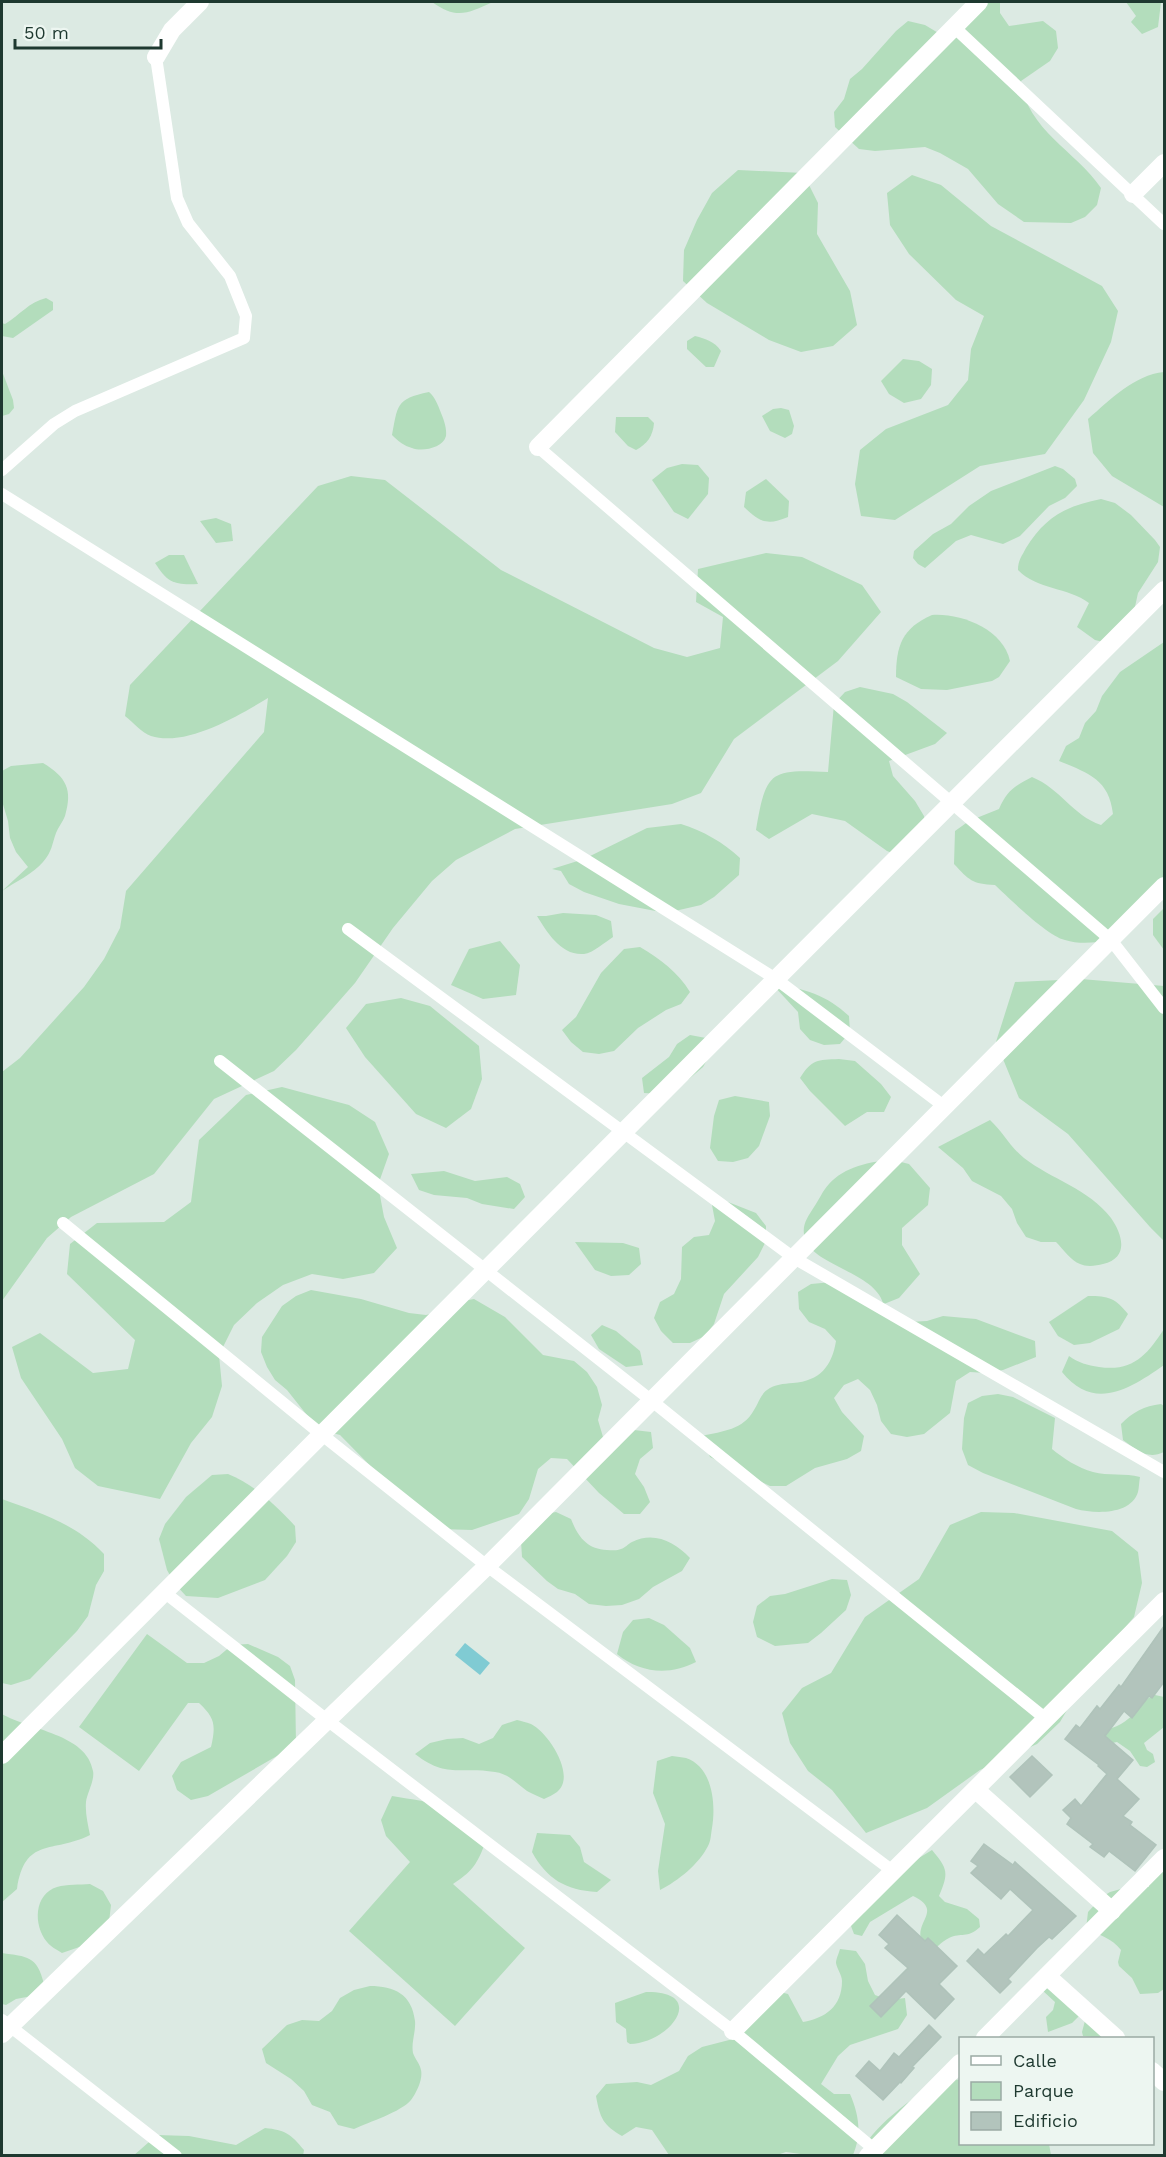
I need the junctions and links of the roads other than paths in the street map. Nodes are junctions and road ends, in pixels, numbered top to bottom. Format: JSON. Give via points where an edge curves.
{"nodes":[{"id":1,"x":200,"y":2,"type":"edge"},
{"id":2,"x":979,"y":2,"type":"edge"},
{"id":3,"x":954,"y":27,"type":"junction"},
{"id":4,"x":156,"y":57,"type":"joint"},
{"id":5,"x":1164,"y":163,"type":"edge"},
{"id":6,"x":1133,"y":194,"type":"junction"},
{"id":7,"x":1164,"y":224,"type":"edge"},
{"id":8,"x":538,"y":447,"type":"joint"},
{"id":9,"x":2,"y":470,"type":"edge"},
{"id":10,"x":2,"y":494,"type":"edge"},
{"id":11,"x":1164,"y":590,"type":"edge"},
{"id":12,"x":951,"y":803,"type":"junction"},
{"id":13,"x":1164,"y":886,"type":"edge"},
{"id":14,"x":348,"y":929,"type":"dead end"},
{"id":15,"x":1111,"y":940,"type":"junction"},
{"id":16,"x":776,"y":979,"type":"junction"},
{"id":17,"x":1164,"y":1008,"type":"edge"},
{"id":18,"x":220,"y":1061,"type":"dead end"},
{"id":19,"x":945,"y":1107,"type":"junction"},
{"id":20,"x":623,"y":1132,"type":"junction"},
{"id":21,"x":63,"y":1223,"type":"dead end"},
{"id":22,"x":794,"y":1258,"type":"junction"},
{"id":23,"x":485,"y":1271,"type":"junction"},
{"id":24,"x":652,"y":1401,"type":"junction"},
{"id":25,"x":321,"y":1434,"type":"junction"},
{"id":26,"x":1164,"y":1472,"type":"edge"},
{"id":27,"x":487,"y":1566,"type":"junction"},
{"id":28,"x":164,"y":1593,"type":"junction"},
{"id":29,"x":1164,"y":1601,"type":"edge"},
{"id":30,"x":1046,"y":1719,"type":"junction"},
{"id":31,"x":327,"y":1720,"type":"junction"},
{"id":32,"x":2,"y":1755,"type":"edge"},
{"id":33,"x":976,"y":1790,"type":"junction"},
{"id":34,"x":1164,"y":1858,"type":"edge"},
{"id":35,"x":894,"y":1872,"type":"junction"},
{"id":36,"x":1112,"y":1911,"type":"junction"},
{"id":37,"x":1047,"y":1976,"type":"junction"},
{"id":38,"x":4,"y":2027,"type":"edge"},
{"id":39,"x":733,"y":2031,"type":"junction"},
{"id":40,"x":986,"y":2037,"type":"edge"},
{"id":41,"x":1115,"y":2037,"type":"edge"},
{"id":42,"x":959,"y":2064,"type":"edge"},
{"id":43,"x":871,"y":2152,"type":"edge"},
{"id":44,"x":177,"y":2156,"type":"edge"}],
"edges":[{"from":1,"to":4,"type":"street","via":[[172,30]]},
{"from":2,"to":3,"type":"street"},
{"from":3,"to":6,"type":"lane"},
{"from":3,"to":8,"type":"street"},
{"from":4,"to":9,"type":"lane","via":[[177,198],[188,223],[230,276],[246,316],[244,339],[75,411],[54,424]]},
{"from":5,"to":6,"type":"street"},
{"from":6,"to":7,"type":"lane"},
{"from":8,"to":12,"type":"lane"},
{"from":10,"to":16,"type":"lane"},
{"from":11,"to":12,"type":"street"},
{"from":12,"to":15,"type":"lane"},
{"from":12,"to":16,"type":"street"},
{"from":13,"to":15,"type":"street"},
{"from":14,"to":20,"type":"lane"},
{"from":15,"to":17,"type":"lane"},
{"from":15,"to":19,"type":"street"},
{"from":16,"to":19,"type":"lane"},
{"from":16,"to":20,"type":"street"},
{"from":18,"to":23,"type":"lane"},
{"from":19,"to":22,"type":"street"},
{"from":20,"to":22,"type":"lane"},
{"from":20,"to":23,"type":"street"},
{"from":21,"to":25,"type":"lane"},
{"from":22,"to":24,"type":"street"},
{"from":22,"to":26,"type":"lane"},
{"from":23,"to":24,"type":"lane"},
{"from":23,"to":25,"type":"street"},
{"from":24,"to":27,"type":"street"},
{"from":24,"to":30,"type":"lane"},
{"from":25,"to":27,"type":"lane"},
{"from":25,"to":28,"type":"street"},
{"from":27,"to":31,"type":"street"},
{"from":27,"to":35,"type":"lane"},
{"from":28,"to":31,"type":"lane"},
{"from":28,"to":32,"type":"street"},
{"from":29,"to":30,"type":"street"},
{"from":30,"to":33,"type":"street"},
{"from":31,"to":38,"type":"street"},
{"from":31,"to":39,"type":"lane"},
{"from":33,"to":35,"type":"street"},
{"from":33,"to":36,"type":"street"},
{"from":34,"to":36,"type":"street"},
{"from":35,"to":39,"type":"street"},
{"from":36,"to":37,"type":"street"},
{"from":37,"to":40,"type":"street"},
{"from":37,"to":41,"type":"street"},
{"from":38,"to":44,"type":"lane"},
{"from":39,"to":43,"type":"lane"},
{"from":42,"to":43,"type":"street"}]}
